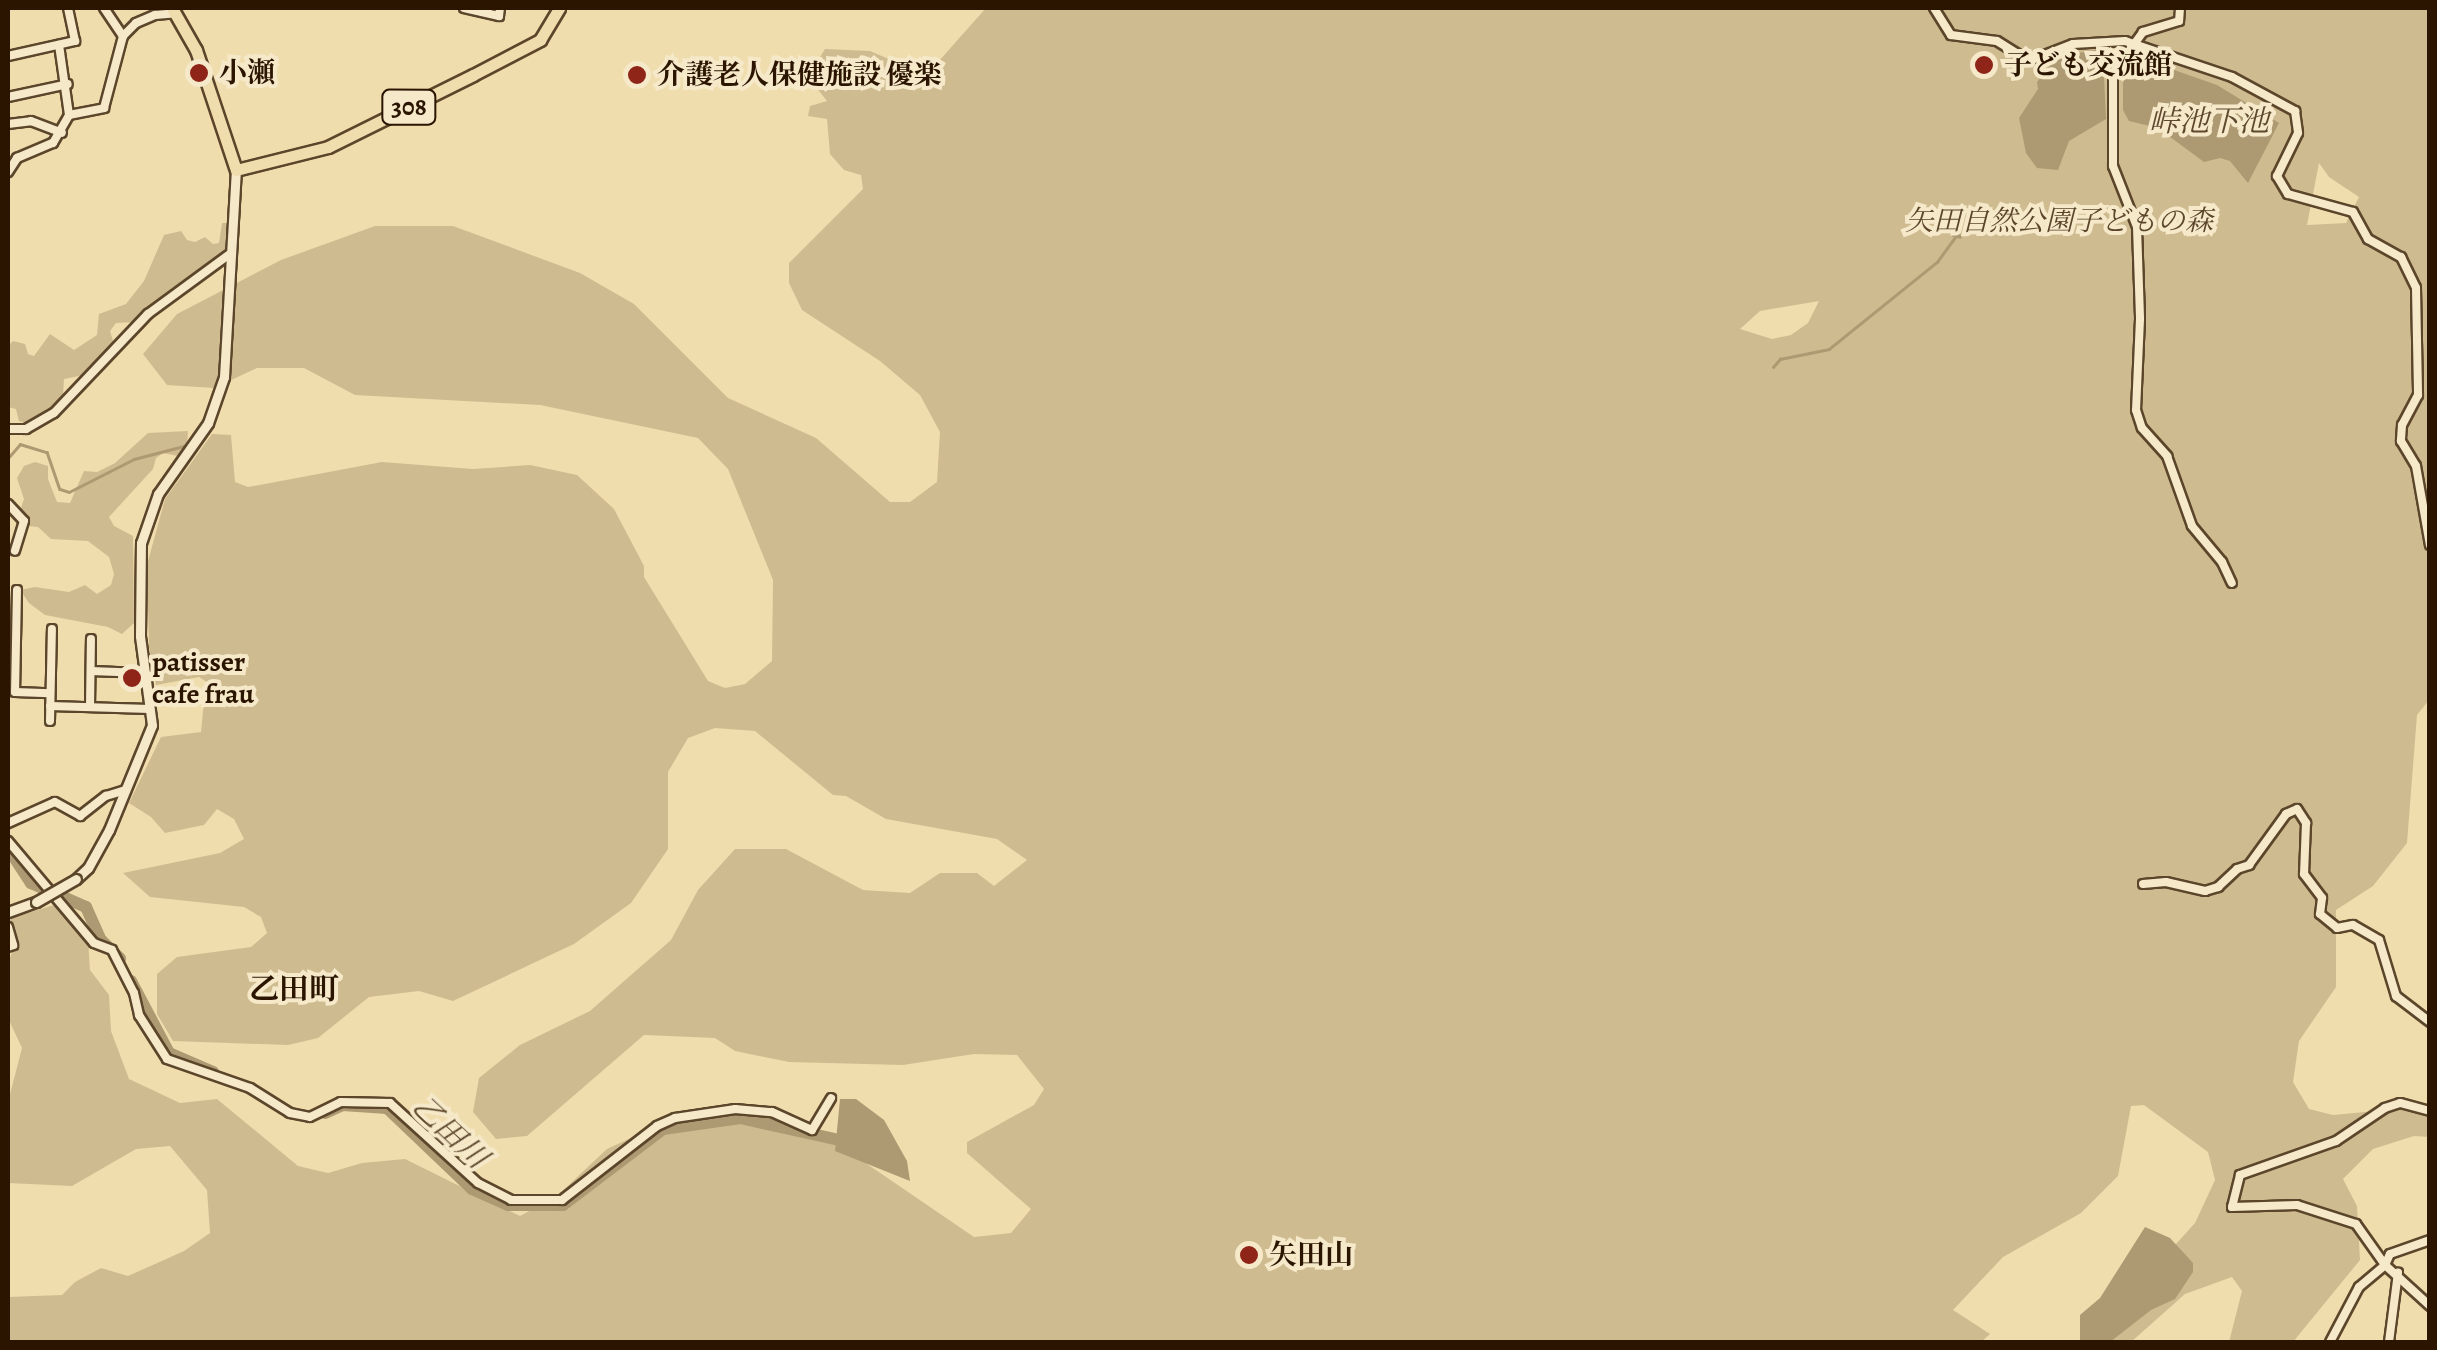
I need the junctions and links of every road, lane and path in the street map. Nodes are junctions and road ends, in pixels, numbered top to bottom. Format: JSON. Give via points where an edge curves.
{"nodes":[{"id":1,"x":68,"y":8,"type":"edge"},
{"id":2,"x":104,"y":8,"type":"edge"},
{"id":3,"x":464,"y":8,"type":"edge"},
{"id":4,"x":500,"y":8,"type":"edge"},
{"id":5,"x":559,"y":8,"type":"edge"},
{"id":6,"x":1934,"y":8,"type":"edge"},
{"id":7,"x":2180,"y":8,"type":"edge"},
{"id":8,"x":174,"y":10,"type":"edge"},
{"id":9,"x":123,"y":36,"type":"junction"},
{"id":10,"x":59,"y":45,"type":"junction"},
{"id":11,"x":2134,"y":45,"type":"junction"},
{"id":12,"x":8,"y":56,"type":"edge"},
{"id":13,"x":68,"y":84,"type":"junction"},
{"id":14,"x":8,"y":97,"type":"edge"},
{"id":15,"x":69,"y":115,"type":"junction"},
{"id":16,"x":8,"y":124,"type":"edge"},
{"id":17,"x":62,"y":133,"type":"junction"},
{"id":18,"x":236,"y":170,"type":"junction"},
{"id":19,"x":8,"y":172,"type":"edge"},
{"id":20,"x":232,"y":252,"type":"junction"},
{"id":21,"x":8,"y":428,"type":"edge"},
{"id":22,"x":8,"y":504,"type":"edge"},
{"id":23,"x":2430,"y":545,"type":"edge"},
{"id":24,"x":15,"y":551,"type":"dead end"},
{"id":25,"x":2232,"y":583,"type":"dead end"},
{"id":26,"x":13,"y":592,"type":"edge"},
{"id":27,"x":52,"y":629,"type":"dead end"},
{"id":28,"x":91,"y":639,"type":"dead end"},
{"id":29,"x":91,"y":671,"type":"junction"},
{"id":30,"x":124,"y":672,"type":"dead end"},
{"id":31,"x":50,"y":693,"type":"junction"},
{"id":32,"x":50,"y":706,"type":"junction"},
{"id":33,"x":90,"y":707,"type":"junction"},
{"id":34,"x":150,"y":710,"type":"junction"},
{"id":35,"x":50,"y":721,"type":"dead end"},
{"id":36,"x":127,"y":790,"type":"junction"},
{"id":37,"x":8,"y":823,"type":"edge"},
{"id":38,"x":8,"y":841,"type":"edge"},
{"id":39,"x":2143,"y":884,"type":"dead end"},
{"id":40,"x":8,"y":912,"type":"edge"},
{"id":41,"x":8,"y":927,"type":"edge"},
{"id":42,"x":10,"y":946,"type":"edge"},
{"id":43,"x":2430,"y":1022,"type":"edge"},
{"id":44,"x":831,"y":1098,"type":"dead end"},
{"id":45,"x":2430,"y":1112,"type":"edge"},
{"id":46,"x":2430,"y":1240,"type":"edge"},
{"id":47,"x":2384,"y":1265,"type":"junction"},
{"id":48,"x":2398,"y":1274,"type":"junction"},
{"id":49,"x":2430,"y":1306,"type":"edge"},
{"id":50,"x":2330,"y":1342,"type":"edge"},
{"id":51,"x":2390,"y":1342,"type":"edge"}],
"edges":[{"from":1,"to":10,"type":"street","via":[[74,40]]},
{"from":2,"to":9,"type":"street"},
{"from":3,"to":4,"type":"street","via":[[499,16]]},
{"from":5,"to":18,"type":"highway","number":"308","via":[[540,40],[339,143]]},
{"from":6,"to":11,"type":"street","via":[[1951,35],[1996,41],[2029,61],[2103,39]]},
{"from":7,"to":11,"type":"street","via":[[2179,21],[2143,32]]},
{"from":8,"to":9,"type":"street","via":[[142,18]]},
{"from":8,"to":18,"type":"highway","via":[[196,50]]},
{"from":9,"to":15,"type":"street","via":[[104,108]]},
{"from":10,"to":12,"type":"street"},
{"from":10,"to":13,"type":"street"},
{"from":11,"to":23,"type":"street","via":[[2232,77],[2295,111],[2298,133],[2277,176],[2288,194],[2352,212],[2368,239],[2401,257],[2419,312],[2418,395],[2400,440],[2416,466]]},
{"from":11,"to":25,"type":"street","via":[[2113,73],[2110,96],[2113,166],[2137,226],[2136,410],[2142,428],[2167,456],[2192,526]]},
{"from":13,"to":14,"type":"street"},
{"from":13,"to":15,"type":"street"},
{"from":15,"to":17,"type":"street"},
{"from":16,"to":17,"type":"street","via":[[31,121]]},
{"from":17,"to":19,"type":"street","via":[[17,158]]},
{"from":18,"to":20,"type":"street"},
{"from":20,"to":21,"type":"street","via":[[148,314],[54,413],[26,429]]},
{"from":20,"to":34,"type":"street","via":[[220,390],[208,423],[158,494],[141,543],[140,636]]},
{"from":22,"to":24,"type":"street","via":[[24,521]]},
{"from":26,"to":31,"type":"street","via":[[15,692]]},
{"from":27,"to":31,"type":"street"},
{"from":28,"to":29,"type":"street"},
{"from":29,"to":30,"type":"street"},
{"from":29,"to":33,"type":"street"},
{"from":31,"to":32,"type":"street"},
{"from":32,"to":33,"type":"street"},
{"from":32,"to":35,"type":"street"},
{"from":33,"to":34,"type":"street"},
{"from":34,"to":36,"type":"street","via":[[146,747]]},
{"from":36,"to":37,"type":"street","via":[[80,816],[55,802]]},
{"from":36,"to":40,"type":"street","bridge":true,"via":[[98,852],[76,879]]},
{"from":38,"to":44,"type":"street","via":[[94,942],[112,950],[139,1015],[167,1059],[310,1117],[341,1102],[390,1103],[478,1183],[512,1200],[562,1200],[675,1118],[735,1109],[772,1112],[812,1130]]},
{"from":39,"to":43,"type":"street","via":[[2218,887],[2248,865],[2286,814],[2298,808],[2306,823],[2304,874],[2322,898],[2320,914],[2337,928],[2353,925],[2379,940],[2396,996]]},
{"from":41,"to":42,"type":"street"},
{"from":45,"to":47,"type":"street","via":[[2400,1104],[2384,1108],[2336,1142],[2240,1175],[2232,1206],[2297,1205],[2356,1224]]},
{"from":46,"to":47,"type":"street","via":[[2394,1250]]},
{"from":47,"to":48,"type":"street"},
{"from":47,"to":50,"type":"street","via":[[2359,1286]]},
{"from":48,"to":49,"type":"street"},
{"from":48,"to":51,"type":"street"}]}
